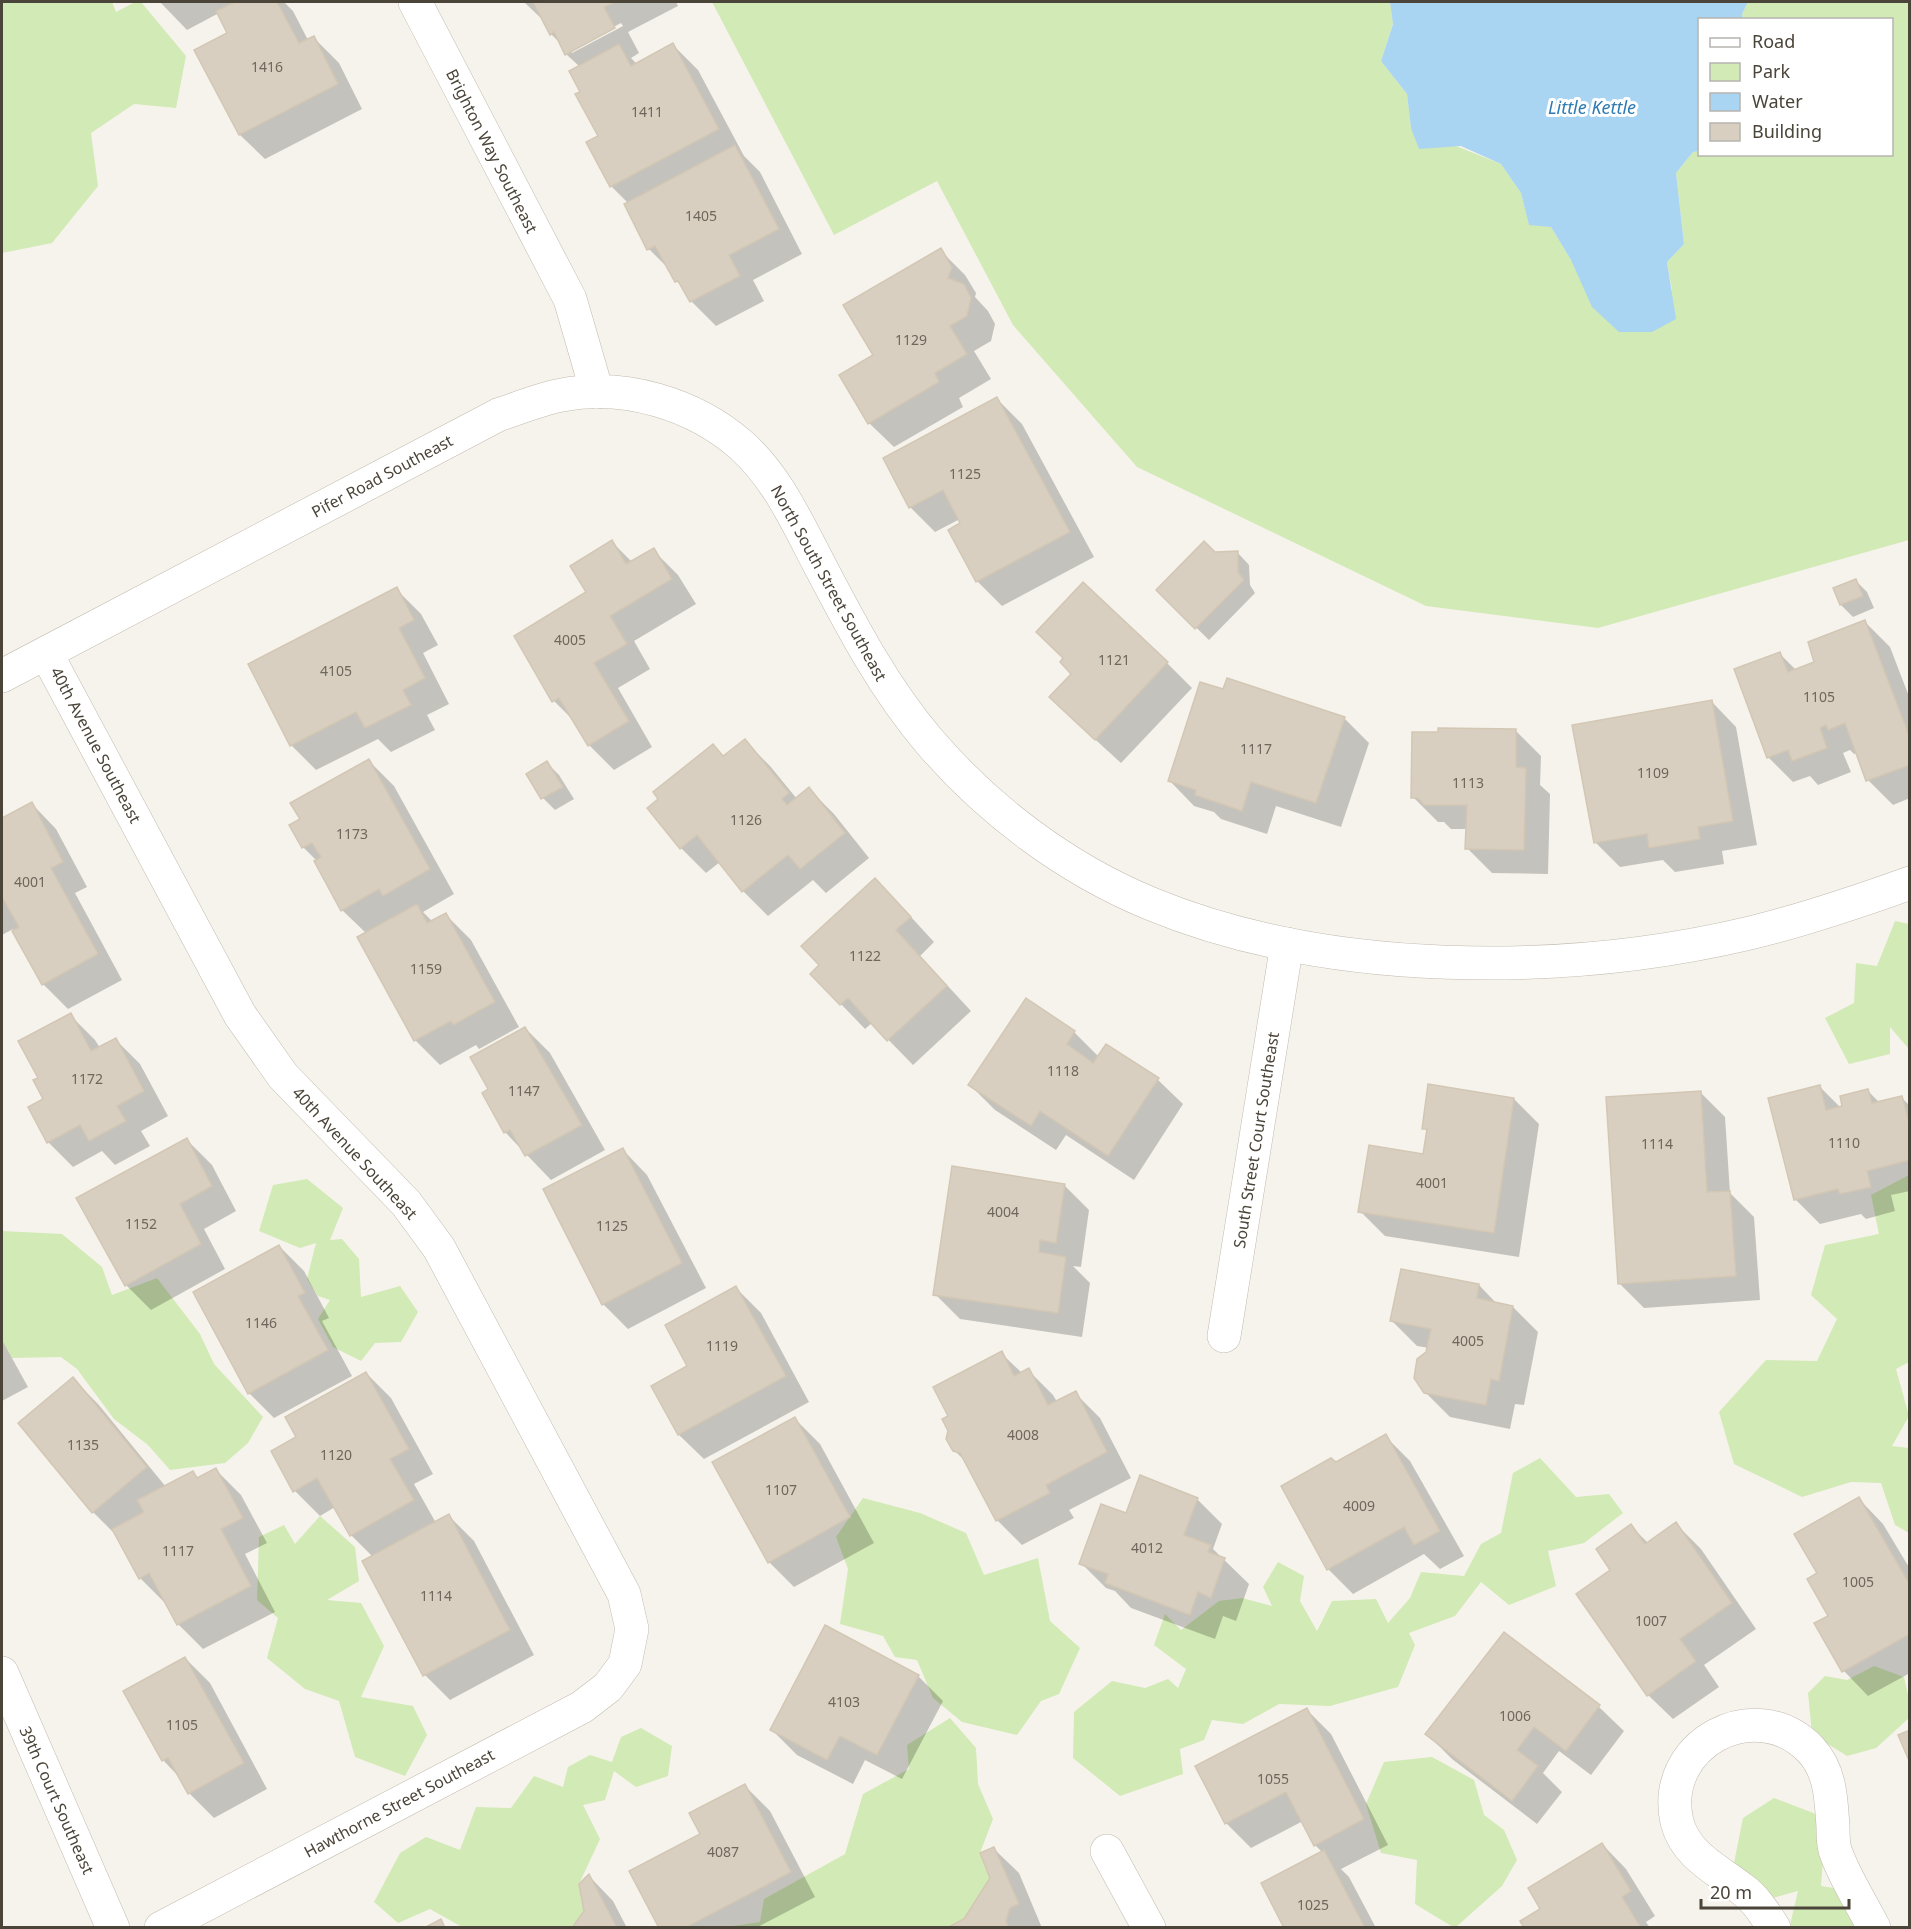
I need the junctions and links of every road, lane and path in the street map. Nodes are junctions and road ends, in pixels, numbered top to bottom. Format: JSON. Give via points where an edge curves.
{"nodes":[{"id":1,"x":415,"y":2,"type":"edge"},
{"id":2,"x":597,"y":392,"type":"junction"},
{"id":3,"x":768,"y":474,"type":"joint"},
{"id":4,"x":46,"y":653,"type":"junction"},
{"id":5,"x":2,"y":676,"type":"edge"},
{"id":6,"x":1910,"y":883,"type":"edge"},
{"id":7,"x":1287,"y":944,"type":"junction"},
{"id":8,"x":1224,"y":1336,"type":"dead end"},
{"id":9,"x":625,"y":1664,"type":"joint"},
{"id":10,"x":2,"y":1673,"type":"edge"},
{"id":11,"x":1107,"y":1851,"type":"dead end"},
{"id":12,"x":113,"y":1928,"type":"edge"},
{"id":13,"x":161,"y":1928,"type":"edge"},
{"id":14,"x":1149,"y":1928,"type":"edge"},
{"id":15,"x":1774,"y":1928,"type":"edge"},
{"id":16,"x":1874,"y":1928,"type":"edge"}],
"edges":[{"from":1,"to":2,"type":"street","name":"Brighton Way Southeast","via":[[570,300]]},
{"from":2,"to":3,"type":"street","name":"Pifer Road Southeast","via":[[670,403],[708,420],[742,446]]},
{"from":2,"to":4,"type":"street","name":"Pifer Road Southeast","via":[[563,394],[498,415]]},
{"from":3,"to":7,"type":"street","name":"North South Street Southeast","via":[[894,697],[929,741],[1002,814],[1098,878],[1149,903],[1214,926]]},
{"from":4,"to":5,"type":"street","name":"Pifer Road Southeast"},
{"from":4,"to":9,"type":"street","name":"40th Avenue Southeast","via":[[240,1015],[283,1076],[406,1203],[439,1248],[624,1594],[632,1629]]},
{"from":6,"to":7,"type":"street","name":"North South Street Southeast","via":[[1751,933],[1671,949],[1593,958],[1426,961]]},
{"from":7,"to":8,"type":"street","name":"South Street Court Southeast"},
{"from":9,"to":13,"type":"street","name":"Hawthorne Street Southeast","via":[[608,1687],[582,1707]]},
{"from":10,"to":12,"type":"street","name":"39th Court Southeast"},
{"from":11,"to":14,"type":"street"},
{"from":15,"to":16,"type":"street","via":[[1743,1889],[1696,1856],[1678,1823],[1679,1779],[1695,1750],[1725,1730],[1746,1725],[1782,1730],[1811,1751],[1822,1767],[1830,1787],[1834,1848]]}]}
